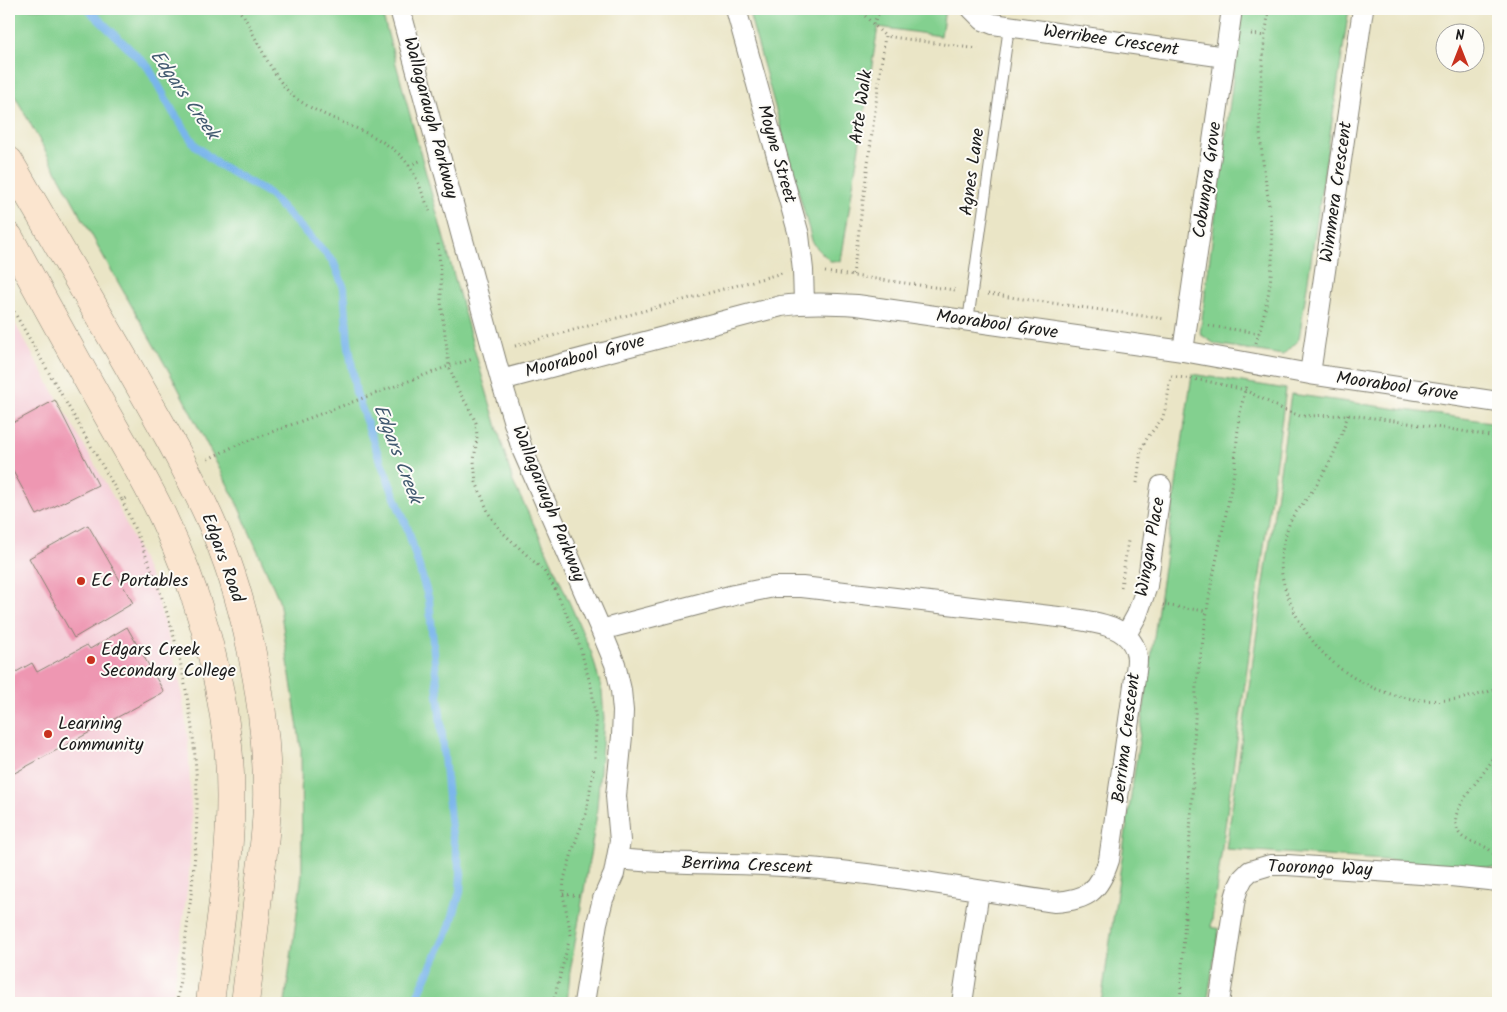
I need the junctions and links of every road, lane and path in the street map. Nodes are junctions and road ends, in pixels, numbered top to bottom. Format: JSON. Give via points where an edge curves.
{"nodes":[{"id":1,"x":237,"y":9,"type":"edge"},
{"id":2,"x":400,"y":9,"type":"edge"},
{"id":3,"x":736,"y":9,"type":"edge"},
{"id":4,"x":858,"y":9,"type":"edge"},
{"id":5,"x":881,"y":9,"type":"edge"},
{"id":6,"x":972,"y":9,"type":"edge"},
{"id":7,"x":1232,"y":9,"type":"edge"},
{"id":8,"x":1269,"y":9,"type":"edge"},
{"id":9,"x":1363,"y":9,"type":"edge"},
{"id":10,"x":873,"y":24,"type":"junction"},
{"id":11,"x":1009,"y":27,"type":"junction"},
{"id":12,"x":885,"y":36,"type":"junction"},
{"id":13,"x":978,"y":49,"type":"dead end"},
{"id":14,"x":1225,"y":57,"type":"junction"},
{"id":15,"x":9,"y":161,"type":"edge"},
{"id":16,"x":433,"y":219,"type":"dead end"},
{"id":17,"x":9,"y":237,"type":"edge"},
{"id":18,"x":438,"y":242,"type":"dead end"},
{"id":19,"x":853,"y":275,"type":"dead end"},
{"id":20,"x":804,"y":302,"type":"junction"},
{"id":21,"x":968,"y":321,"type":"junction"},
{"id":22,"x":1183,"y":351,"type":"junction"},
{"id":23,"x":1250,"y":363,"type":"junction"},
{"id":24,"x":434,"y":372,"type":"dead end"},
{"id":25,"x":1310,"y":374,"type":"junction"},
{"id":26,"x":501,"y":380,"type":"junction"},
{"id":27,"x":1244,"y":390,"type":"junction"},
{"id":28,"x":1498,"y":402,"type":"edge"},
{"id":29,"x":1348,"y":415,"type":"junction"},
{"id":30,"x":1498,"y":440,"type":"edge"},
{"id":31,"x":237,"y":445,"type":"dead end"},
{"id":32,"x":1161,"y":486,"type":"dead end"},
{"id":33,"x":122,"y":500,"type":"dead end"},
{"id":34,"x":601,"y":630,"type":"junction"},
{"id":35,"x":1126,"y":635,"type":"junction"},
{"id":36,"x":1498,"y":688,"type":"edge"},
{"id":37,"x":1498,"y":751,"type":"edge"},
{"id":38,"x":617,"y":859,"type":"junction"},
{"id":39,"x":1497,"y":881,"type":"edge"},
{"id":40,"x":979,"y":891,"type":"junction"},
{"id":41,"x":177,"y":1003,"type":"edge"},
{"id":42,"x":210,"y":1003,"type":"edge"},
{"id":43,"x":246,"y":1003,"type":"edge"},
{"id":44,"x":553,"y":1003,"type":"edge"},
{"id":45,"x":584,"y":1003,"type":"edge"},
{"id":46,"x":962,"y":1003,"type":"edge"},
{"id":47,"x":1180,"y":1003,"type":"edge"},
{"id":48,"x":1219,"y":1003,"type":"edge"}],
"edges":[{"from":1,"to":16,"type":"path","via":[[291,94],[400,154],[409,165]]},
{"from":2,"to":26,"type":"street","name":"Wallagaraugh Parkway"},
{"from":3,"to":20,"type":"street","name":"Moyne Street","via":[[799,235]]},
{"from":4,"to":10,"type":"path"},
{"from":5,"to":10,"type":"path"},
{"from":6,"to":11,"type":"street","name":"Werribee Crescent","via":[[983,20]]},
{"from":7,"to":14,"type":"street","name":"Cobungra Grove"},
{"from":8,"to":23,"type":"path","via":[[1260,115],[1272,261],[1265,310]]},
{"from":9,"to":25,"type":"street","name":"Wimmera Crescent"},
{"from":10,"to":12,"type":"path"},
{"from":11,"to":14,"type":"street","name":"Werribee Crescent"},
{"from":11,"to":21,"type":"lane","name":"Agnes Lane"},
{"from":12,"to":13,"type":"path"},
{"from":12,"to":19,"type":"path","name":"Arte Walk"},
{"from":14,"to":22,"type":"street","name":"Cobungra Grove"},
{"from":15,"to":43,"type":"main road","name":"Edgars Road","via":[[186,469],[229,568],[248,633],[265,740],[268,787]]},
{"from":17,"to":42,"type":"main road","via":[[163,517],[191,585],[210,650],[228,747],[230,822]]},
{"from":18,"to":44,"type":"path","via":[[449,366],[476,423],[476,482],[489,514],[500,530],[544,570],[555,589],[578,640],[592,690],[596,722],[595,758],[586,814],[564,879],[571,934]]},
{"from":20,"to":21,"type":"street","name":"Moorabool Grove","via":[[857,305]]},
{"from":20,"to":26,"type":"street","name":"Moorabool Grove"},
{"from":21,"to":22,"type":"street","name":"Moorabool Grove"},
{"from":22,"to":23,"type":"street","name":"Moorabool Grove"},
{"from":23,"to":25,"type":"street","name":"Moorabool Grove"},
{"from":23,"to":27,"type":"path"},
{"from":24,"to":31,"type":"path"},
{"from":25,"to":28,"type":"street","name":"Moorabool Grove"},
{"from":26,"to":34,"type":"street","name":"Wallagaraugh Parkway","via":[[522,449]]},
{"from":27,"to":29,"type":"path","via":[[1300,416]]},
{"from":27,"to":47,"type":"path","via":[[1234,472],[1208,598],[1196,688]]},
{"from":29,"to":30,"type":"path","via":[[1462,431]]},
{"from":29,"to":36,"type":"path","via":[[1329,464],[1292,518],[1282,552],[1285,586],[1302,626],[1319,650],[1340,669],[1389,694],[1439,701],[1463,699]]},
{"from":32,"to":35,"type":"street","name":"Wingan Place","via":[[1147,586]]},
{"from":33,"to":41,"type":"path","via":[[167,613],[189,712],[195,772],[196,837]]},
{"from":34,"to":35,"type":"street","via":[[734,595],[774,587],[802,586],[1066,618],[1105,624]]},
{"from":34,"to":38,"type":"street","name":"Wallagaraugh Parkway","via":[[614,664],[623,711],[616,796],[620,841]]},
{"from":35,"to":40,"type":"street","name":"Berrima Crescent","via":[[1134,647],[1135,678],[1112,844],[1108,866],[1100,883],[1082,898],[1072,901],[1055,902]]},
{"from":37,"to":39,"type":"path","via":[[1456,814],[1458,832],[1462,837],[1493,853],[1498,865]]},
{"from":38,"to":40,"type":"street","name":"Berrima Crescent","via":[[680,864],[794,866]]},
{"from":38,"to":45,"type":"street","name":"Wallagaraugh Parkway","via":[[597,923]]},
{"from":39,"to":48,"type":"street","name":"Toorongo Way","via":[[1287,865],[1255,869],[1243,878],[1235,898]]},
{"from":40,"to":46,"type":"street"}]}
